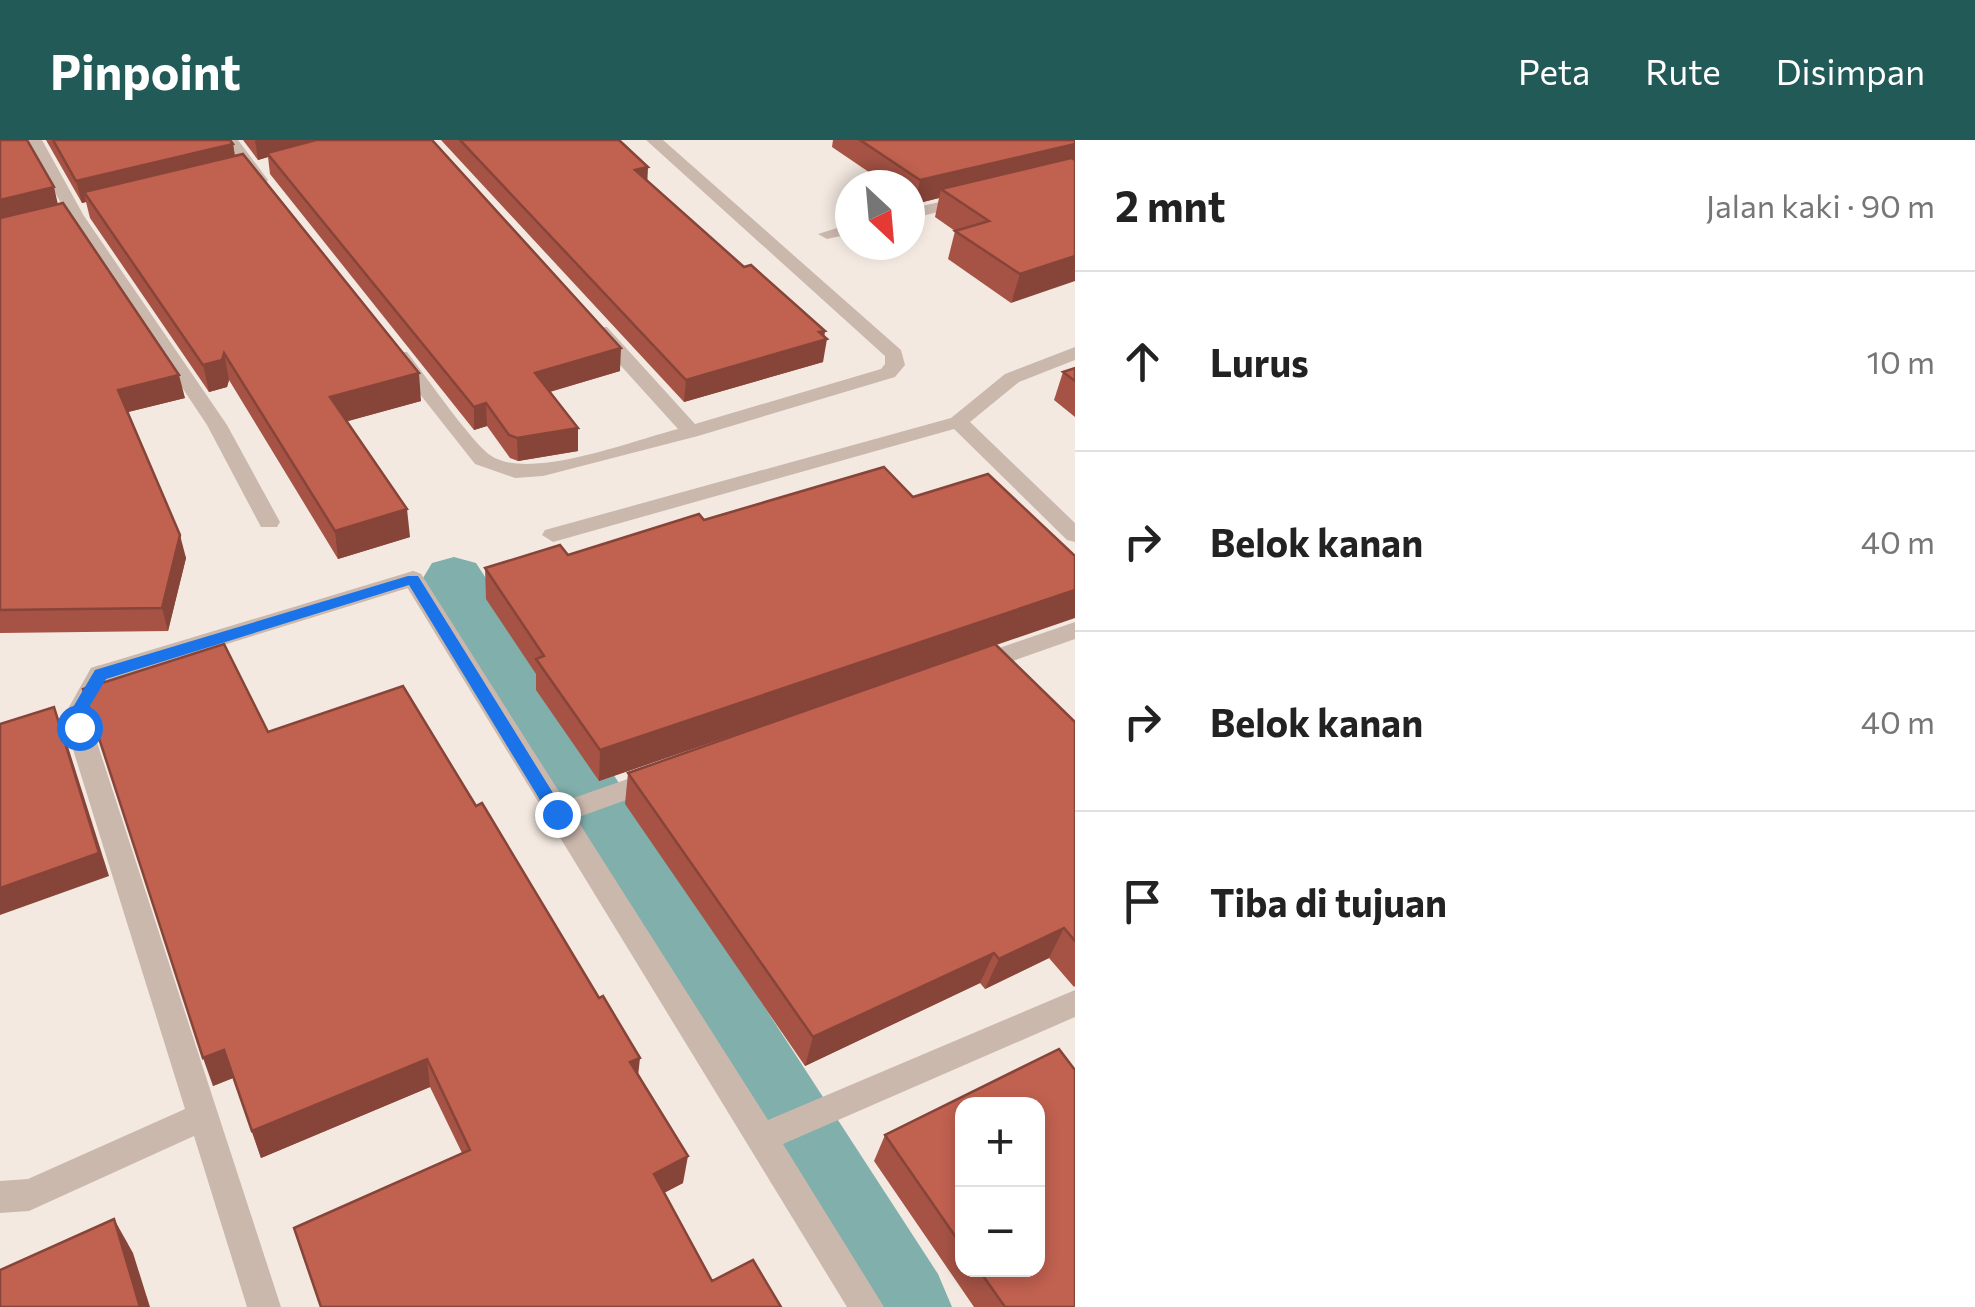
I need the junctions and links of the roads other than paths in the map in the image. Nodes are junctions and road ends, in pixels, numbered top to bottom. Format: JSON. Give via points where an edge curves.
{"nodes":[{"id":1,"x":34,"y":140,"type":"edge"},
{"id":2,"x":230,"y":140,"type":"edge"},
{"id":3,"x":654,"y":140,"type":"edge"},
{"id":4,"x":983,"y":196,"type":"edge"},
{"id":5,"x":276,"y":201,"type":"edge"},
{"id":6,"x":925,"y":210,"type":"edge"},
{"id":7,"x":835,"y":232,"type":"edge"},
{"id":8,"x":827,"y":234,"type":"dead end"},
{"id":9,"x":586,"y":315,"type":"edge"},
{"id":10,"x":384,"y":336,"type":"edge"},
{"id":11,"x":1075,"y":352,"type":"edge"},
{"id":12,"x":958,"y":422,"type":"junction"},
{"id":13,"x":691,"y":432,"type":"junction"},
{"id":14,"x":269,"y":522,"type":"dead end"},
{"id":15,"x":553,"y":534,"type":"dead end"},
{"id":16,"x":1075,"y":535,"type":"edge"},
{"id":17,"x":1075,"y":630,"type":"edge"},
{"id":18,"x":947,"y":676,"type":"edge"},
{"id":19,"x":664,"y":776,"type":"edge"},
{"id":20,"x":557,"y":814,"type":"junction"},
{"id":21,"x":1075,"y":1003,"type":"edge"},
{"id":22,"x":206,"y":1115,"type":"junction"},
{"id":23,"x":776,"y":1132,"type":"junction"},
{"id":24,"x":0,"y":1197,"type":"edge"},
{"id":25,"x":264,"y":1307,"type":"edge"},
{"id":26,"x":867,"y":1307,"type":"edge"}],
"edges":[{"from":1,"to":14,"type":"street","via":[[75,216],[217,425]]},
{"from":2,"to":5,"type":"street"},
{"from":3,"to":13,"type":"street","via":[[894,354],[896,365],[872,381]]},
{"from":4,"to":6,"type":"street"},
{"from":7,"to":8,"type":"street"},
{"from":9,"to":13,"type":"street"},
{"from":10,"to":13,"type":"street","via":[[482,459],[496,467],[543,470]]},
{"from":11,"to":12,"type":"street","via":[[1012,378]]},
{"from":12,"to":15,"type":"street"},
{"from":12,"to":16,"type":"street"},
{"from":17,"to":18,"type":"street"},
{"from":19,"to":20,"type":"street"},
{"from":20,"to":22,"type":"street","via":[[413,579],[100,674],[77,714],[79,727]]},
{"from":20,"to":23,"type":"street"},
{"from":21,"to":23,"type":"street"},
{"from":22,"to":24,"type":"street","via":[[29,1195]]},
{"from":22,"to":25,"type":"street"},
{"from":23,"to":26,"type":"street"}]}
